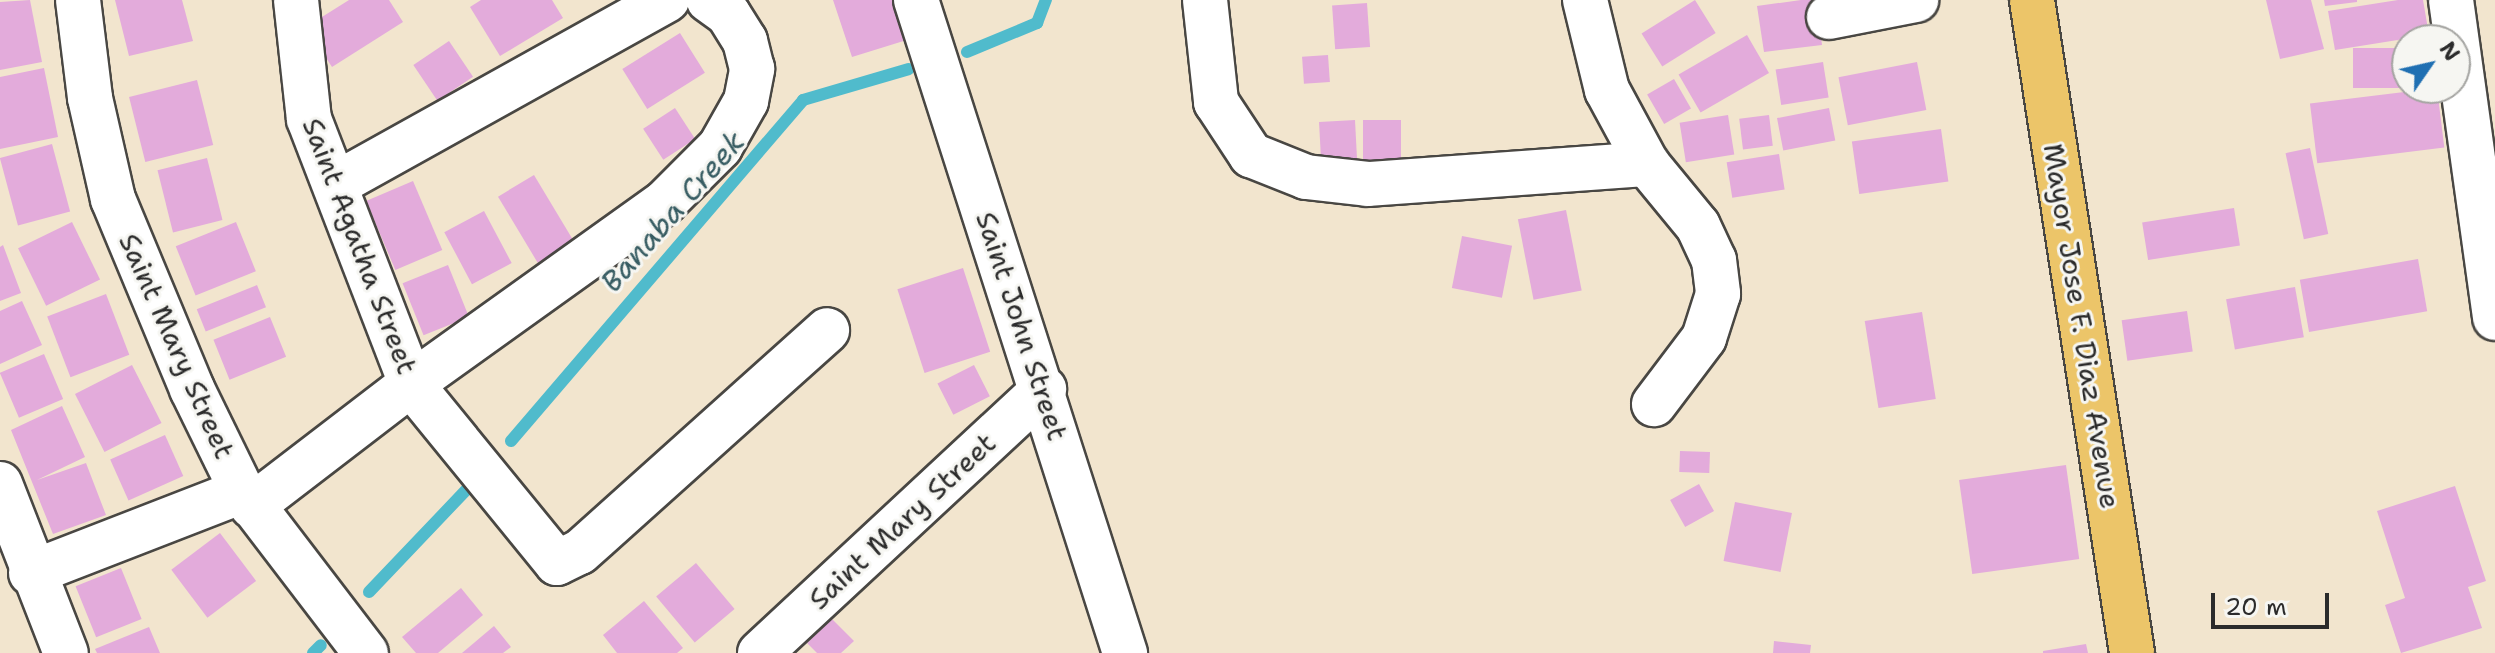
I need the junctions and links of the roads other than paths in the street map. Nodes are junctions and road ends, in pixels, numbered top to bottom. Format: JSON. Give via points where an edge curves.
{"nodes":[{"id":1,"x":78,"y":0,"type":"edge"},
{"id":2,"x":296,"y":0,"type":"edge"},
{"id":3,"x":667,"y":0,"type":"edge"},
{"id":4,"x":709,"y":0,"type":"edge"},
{"id":5,"x":916,"y":0,"type":"edge"},
{"id":6,"x":1205,"y":0,"type":"edge"},
{"id":7,"x":1585,"y":0,"type":"edge"},
{"id":8,"x":1916,"y":0,"type":"edge"},
{"id":9,"x":2032,"y":0,"type":"edge"},
{"id":10,"x":2451,"y":0,"type":"edge"},
{"id":11,"x":1829,"y":17,"type":"dead end"},
{"id":12,"x":1647,"y":164,"type":"junction"},
{"id":13,"x":336,"y":184,"type":"junction"},
{"id":14,"x":2495,"y":318,"type":"edge"},
{"id":15,"x":827,"y":330,"type":"dead end"},
{"id":16,"x":411,"y":384,"type":"junction"},
{"id":17,"x":1044,"y":389,"type":"junction"},
{"id":18,"x":1654,"y":404,"type":"dead end"},
{"id":19,"x":0,"y":484,"type":"edge"},
{"id":20,"x":247,"y":499,"type":"junction"},
{"id":21,"x":31,"y":573,"type":"junction"},
{"id":22,"x":66,"y":653,"type":"edge"},
{"id":23,"x":366,"y":653,"type":"edge"},
{"id":24,"x":760,"y":653,"type":"edge"},
{"id":25,"x":1125,"y":653,"type":"edge"},
{"id":26,"x":2132,"y":653,"type":"edge"}],
"edges":[{"from":1,"to":20,"type":"street","name":"Saint Mary Street","via":[[90,98],[113,199],[192,389]]},
{"from":2,"to":13,"type":"street","name":"Saint Agatha Street","via":[[309,119]]},
{"from":3,"to":13,"type":"street"},
{"from":4,"to":16,"type":"street","via":[[728,14],[745,41],[752,69],[746,101],[720,147],[665,202]]},
{"from":5,"to":17,"type":"street","name":"Saint John Street"},
{"from":6,"to":12,"type":"street","via":[[1216,102],[1251,155],[1306,177],[1368,184]]},
{"from":7,"to":12,"type":"street","via":[[1607,90]]},
{"from":8,"to":11,"type":"street"},
{"from":9,"to":26,"type":"main road","name":"Mayor Jose F. Diaz Avenue"},
{"from":10,"to":14,"type":"street"},
{"from":12,"to":18,"type":"street","via":[[1698,226],[1714,260],[1718,294],[1704,338]]},
{"from":13,"to":16,"type":"street","name":"Saint Agatha Street"},
{"from":15,"to":16,"type":"street","name":"Saint Agatha Street","via":[[580,552],[557,563]]},
{"from":16,"to":20,"type":"street"},
{"from":17,"to":24,"type":"street","name":"Saint Mary Street"},
{"from":17,"to":25,"type":"street","name":"Saint John Street"},
{"from":19,"to":21,"type":"street"},
{"from":20,"to":21,"type":"street"},
{"from":20,"to":23,"type":"street","name":"Saint Mary Street"},
{"from":21,"to":22,"type":"street"}]}
